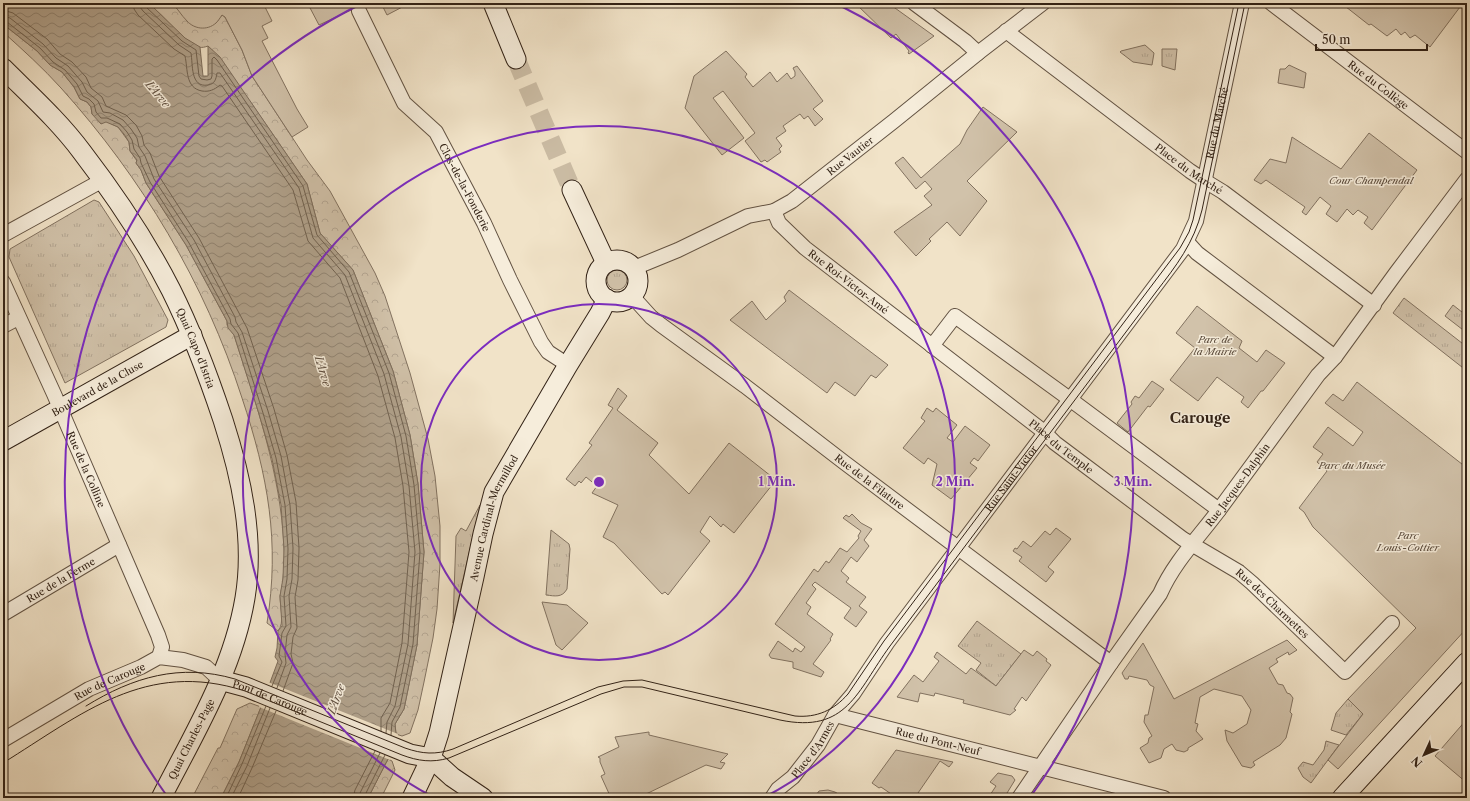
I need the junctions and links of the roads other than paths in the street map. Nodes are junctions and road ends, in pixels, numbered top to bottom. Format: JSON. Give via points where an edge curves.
{"nodes":[{"id":1,"x":493,"y":3,"type":"edge"},
{"id":2,"x":914,"y":3,"type":"edge"},
{"id":3,"x":1043,"y":3,"type":"edge"},
{"id":4,"x":1242,"y":3,"type":"edge"},
{"id":5,"x":1271,"y":3,"type":"edge"},
{"id":6,"x":359,"y":11,"type":"dead end"},
{"id":7,"x":1006,"y":31,"type":"junction"},
{"id":8,"x":978,"y":53,"type":"junction"},
{"id":9,"x":516,"y":59,"type":"tunnel mouth"},
{"id":10,"x":3,"y":68,"type":"edge"},
{"id":11,"x":1467,"y":152,"type":"edge"},
{"id":12,"x":1467,"y":179,"type":"edge"},
{"id":13,"x":103,"y":180,"type":"junction"},
{"id":14,"x":1204,"y":181,"type":"junction"},
{"id":15,"x":572,"y":190,"type":"tunnel mouth"},
{"id":16,"x":774,"y":211,"type":"junction"},
{"id":17,"x":3,"y":235,"type":"edge"},
{"id":18,"x":1188,"y":242,"type":"junction"},
{"id":19,"x":606,"y":263,"type":"junction"},
{"id":20,"x":634,"y":268,"type":"junction"},
{"id":21,"x":3,"y":282,"type":"edge"},
{"id":22,"x":632,"y":296,"type":"junction"},
{"id":23,"x":607,"y":299,"type":"junction"},
{"id":24,"x":1374,"y":305,"type":"junction"},
{"id":25,"x":18,"y":318,"type":"junction"},
{"id":26,"x":3,"y":326,"type":"edge"},
{"id":27,"x":192,"y":335,"type":"junction"},
{"id":28,"x":932,"y":346,"type":"junction"},
{"id":29,"x":1335,"y":357,"type":"junction"},
{"id":30,"x":568,"y":365,"type":"junction"},
{"id":31,"x":1071,"y":400,"type":"junction"},
{"id":32,"x":60,"y":410,"type":"junction"},
{"id":33,"x":1046,"y":433,"type":"junction"},
{"id":34,"x":3,"y":441,"type":"edge"},
{"id":35,"x":1219,"y":510,"type":"junction"},
{"id":36,"x":119,"y":545,"type":"junction"},
{"id":37,"x":1193,"y":545,"type":"junction"},
{"id":38,"x":959,"y":548,"type":"junction"},
{"id":39,"x":3,"y":614,"type":"edge"},
{"id":40,"x":1392,"y":623,"type":"dead end"},
{"id":41,"x":159,"y":657,"type":"junction"},
{"id":42,"x":1111,"y":662,"type":"junction"},
{"id":43,"x":1467,"y":662,"type":"edge"},
{"id":44,"x":220,"y":680,"type":"junction"},
{"id":45,"x":835,"y":715,"type":"junction"},
{"id":46,"x":3,"y":740,"type":"edge"},
{"id":47,"x":431,"y":758,"type":"junction"},
{"id":48,"x":1039,"y":768,"type":"junction"},
{"id":49,"x":161,"y":798,"type":"edge"},
{"id":50,"x":412,"y":798,"type":"edge"},
{"id":51,"x":483,"y":798,"type":"edge"},
{"id":52,"x":772,"y":798,"type":"edge"},
{"id":53,"x":1019,"y":798,"type":"edge"},
{"id":54,"x":1164,"y":798,"type":"edge"},
{"id":55,"x":1342,"y":798,"type":"edge"}],
"edges":[{"from":1,"to":9,"type":"street"},
{"from":2,"to":8,"type":"street"},
{"from":3,"to":7,"type":"street","name":"Rue Vautier"},
{"from":4,"to":14,"type":"street","name":"Rue du Marché"},
{"from":5,"to":11,"type":"street","name":"Rue du Collège"},
{"from":6,"to":30,"type":"street","name":"Clos-de-la-Fonderie","via":[[404,103],[436,132],[484,223],[541,342],[548,352]]},
{"from":7,"to":8,"type":"street","name":"Rue Vautier"},
{"from":7,"to":14,"type":"street","name":"Place du Marché"},
{"from":8,"to":16,"type":"street","name":"Rue Vautier","via":[[792,201]]},
{"from":10,"to":13,"type":"street","name":"Quai Capo d'Istria","via":[[54,119]]},
{"from":12,"to":24,"type":"street","name":"Rue Jacques-Dalphin"},
{"from":13,"to":17,"type":"street"},
{"from":13,"to":27,"type":"street","name":"Quai Capo d'Istria","via":[[147,247]]},
{"from":14,"to":18,"type":"street","name":"Rue du Marché","via":[[1196,221]]},
{"from":14,"to":24,"type":"street","name":"Place du Marché","via":[[1223,192]]},
{"from":15,"to":19,"type":"street"},
{"from":16,"to":20,"type":"street","name":"Rue Vautier","via":[[748,216]]},
{"from":16,"to":28,"type":"street","name":"Rue Roi-Victor-Amé","via":[[778,223],[805,248]]},
{"from":18,"to":29,"type":"street","via":[[1197,253]]},
{"from":18,"to":31,"type":"street","name":"Rue Saint-Victor"},
{"from":19,"to":20,"type":"street","via":[[615,259],[621,260]]},
{"from":19,"to":23,"type":"street","via":[[599,269],[596,285]]},
{"from":20,"to":22,"type":"street","via":[[638,284]]},
{"from":21,"to":25,"type":"street","name":"Rue de la Colline"},
{"from":22,"to":23,"type":"street","via":[[620,301]]},
{"from":22,"to":38,"type":"street","name":"Rue de la Filature","via":[[660,325]]},
{"from":23,"to":30,"type":"street","name":"Avenue Cardinal-Mermillod"},
{"from":24,"to":29,"type":"street","name":"Rue Jacques-Dalphin"},
{"from":25,"to":26,"type":"street"},
{"from":25,"to":32,"type":"street","name":"Rue de la Colline"},
{"from":27,"to":32,"type":"street","name":"Boulevard de la Cluse"},
{"from":27,"to":44,"type":"street","name":"Quai Capo d'Istria","via":[[229,438],[246,520],[248,567],[245,597],[239,628]]},
{"from":28,"to":31,"type":"street","via":[[954,316]]},
{"from":28,"to":33,"type":"street","name":"Place du Temple"},
{"from":29,"to":35,"type":"street","name":"Rue Jacques-Dalphin","via":[[1318,375]]},
{"from":30,"to":47,"type":"street","name":"Avenue Cardinal-Mermillod","via":[[491,498],[439,733]]},
{"from":31,"to":33,"type":"street","name":"Rue Saint-Victor"},
{"from":31,"to":35,"type":"street"},
{"from":32,"to":34,"type":"street","name":"Boulevard de la Cluse"},
{"from":32,"to":36,"type":"street","name":"Rue de la Colline"},
{"from":33,"to":37,"type":"street","name":"Place du Temple","via":[[1055,443]]},
{"from":33,"to":38,"type":"street","name":"Rue Saint-Victor"},
{"from":35,"to":37,"type":"street","name":"Rue Jacques-Dalphin"},
{"from":36,"to":39,"type":"street","name":"Rue de la Ferme"},
{"from":36,"to":41,"type":"street","name":"Rue de la Colline","via":[[158,635],[162,647]]},
{"from":37,"to":40,"type":"street","name":"Rue des Charmettes","via":[[1252,582],[1345,672]]},
{"from":37,"to":42,"type":"street","name":"Rue Jacques-Dalphin","via":[[1183,555],[1160,594]]},
{"from":38,"to":42,"type":"street","name":"Rue de la Filature"},
{"from":38,"to":45,"type":"street","name":"Rue Saint-Victor"},
{"from":41,"to":44,"type":"street","via":[[206,667]]},
{"from":41,"to":46,"type":"street","name":"Rue de Carouge","via":[[89,688]]},
{"from":42,"to":48,"type":"street","name":"Rue Jacques-Dalphin"},
{"from":43,"to":55,"type":"street"},
{"from":44,"to":47,"type":"street","name":"Pont de Carouge","via":[[246,687],[403,752]]},
{"from":44,"to":49,"type":"street","name":"Quai Charles-Page"},
{"from":45,"to":48,"type":"street","name":"Rue du Pont-Neuf","via":[[1015,759]]},
{"from":45,"to":52,"type":"street","name":"Place d'Armes","via":[[818,745],[793,777],[778,789]]},
{"from":47,"to":50,"type":"street","name":"Avenue Cardinal-Mermillod"},
{"from":47,"to":51,"type":"street","via":[[452,777]]},
{"from":48,"to":53,"type":"street","name":"Rue Jacques-Dalphin"},
{"from":48,"to":54,"type":"street","name":"Rue du Pont-Neuf"}]}
